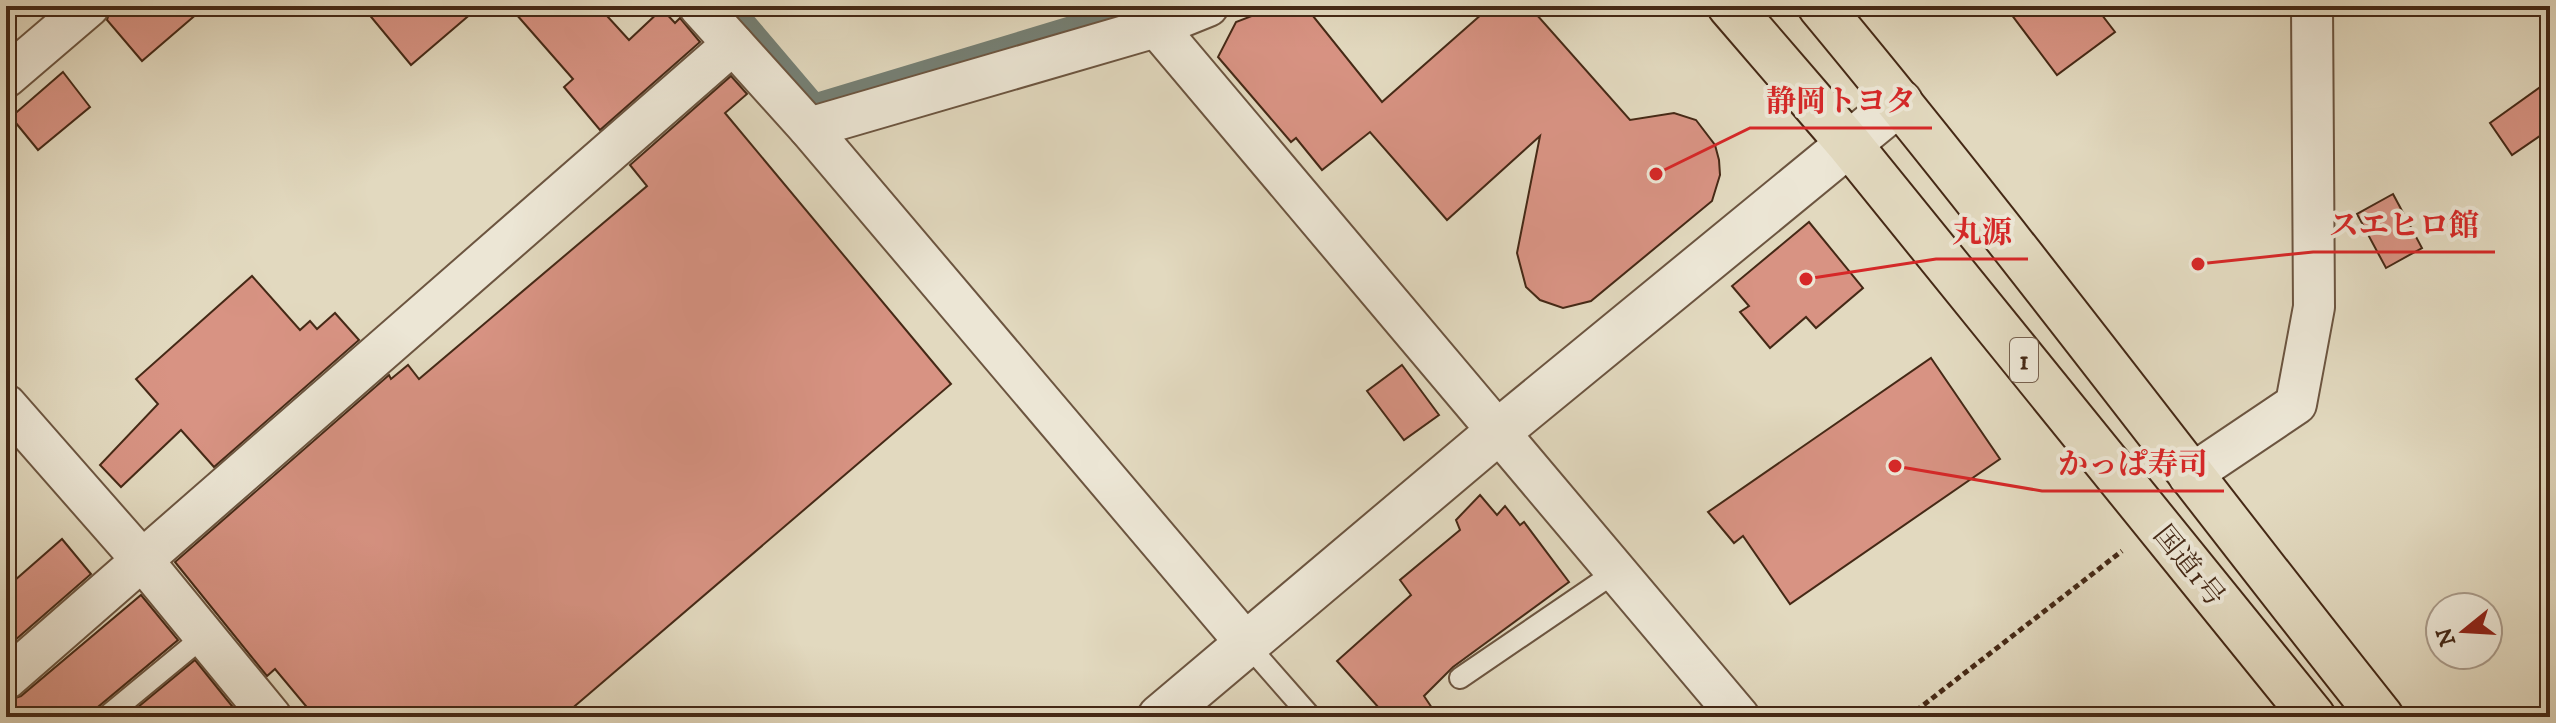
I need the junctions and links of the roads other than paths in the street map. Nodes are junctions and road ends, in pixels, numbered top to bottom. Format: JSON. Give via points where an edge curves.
{"nodes":[{"id":1,"x":89,"y":6,"type":"edge"},
{"id":2,"x":699,"y":6,"type":"edge"},
{"id":3,"x":1208,"y":6,"type":"edge"},
{"id":4,"x":1730,"y":6,"type":"edge"},
{"id":5,"x":1820,"y":6,"type":"edge"},
{"id":6,"x":2312,"y":6,"type":"edge"},
{"id":7,"x":1148,"y":16,"type":"edge"},
{"id":8,"x":733,"y":44,"type":"junction"},
{"id":9,"x":6,"y":77,"type":"edge"},
{"id":10,"x":1900,"y":102,"type":"junction"},
{"id":11,"x":809,"y":128,"type":"junction"},
{"id":12,"x":1849,"y":144,"type":"junction"},
{"id":13,"x":6,"y":405,"type":"edge"},
{"id":14,"x":1499,"y":431,"type":"junction"},
{"id":15,"x":2189,"y":476,"type":"junction"},
{"id":16,"x":143,"y":561,"type":"junction"},
{"id":17,"x":1617,"y":571,"type":"junction"},
{"id":18,"x":204,"y":636,"type":"junction"},
{"id":19,"x":1246,"y":643,"type":"junction"},
{"id":20,"x":1460,"y":678,"type":"dead end"},
{"id":21,"x":6,"y":679,"type":"edge"},
{"id":22,"x":106,"y":717,"type":"edge"},
{"id":23,"x":271,"y":717,"type":"edge"},
{"id":24,"x":1160,"y":717,"type":"edge"},
{"id":25,"x":1311,"y":717,"type":"edge"},
{"id":26,"x":1739,"y":717,"type":"edge"},
{"id":27,"x":2313,"y":717,"type":"edge"},
{"id":28,"x":2381,"y":717,"type":"edge"}],
"edges":[{"from":1,"to":9,"type":"street"},
{"from":2,"to":8,"type":"street"},
{"from":3,"to":7,"type":"street"},
{"from":4,"to":12,"type":"highway","name":"国道1号","number":"1"},
{"from":5,"to":10,"type":"highway","name":"国道1号","number":"1"},
{"from":6,"to":15,"type":"street","via":[[2314,307],[2296,404]]},
{"from":7,"to":11,"type":"street"},
{"from":7,"to":14,"type":"street"},
{"from":8,"to":11,"type":"street"},
{"from":8,"to":16,"type":"street"},
{"from":10,"to":12,"type":"street"},
{"from":10,"to":15,"type":"highway","name":"国道1号","number":"1"},
{"from":11,"to":19,"type":"street"},
{"from":12,"to":14,"type":"street"},
{"from":12,"to":27,"type":"highway","name":"国道1号","number":"1"},
{"from":13,"to":16,"type":"street"},
{"from":14,"to":17,"type":"street"},
{"from":14,"to":19,"type":"street"},
{"from":15,"to":28,"type":"highway","name":"国道1号","number":"1"},
{"from":16,"to":18,"type":"street"},
{"from":16,"to":21,"type":"street"},
{"from":17,"to":20,"type":"lane"},
{"from":17,"to":26,"type":"street"},
{"from":18,"to":22,"type":"lane"},
{"from":18,"to":23,"type":"street"},
{"from":19,"to":24,"type":"street"},
{"from":19,"to":25,"type":"lane"}]}
